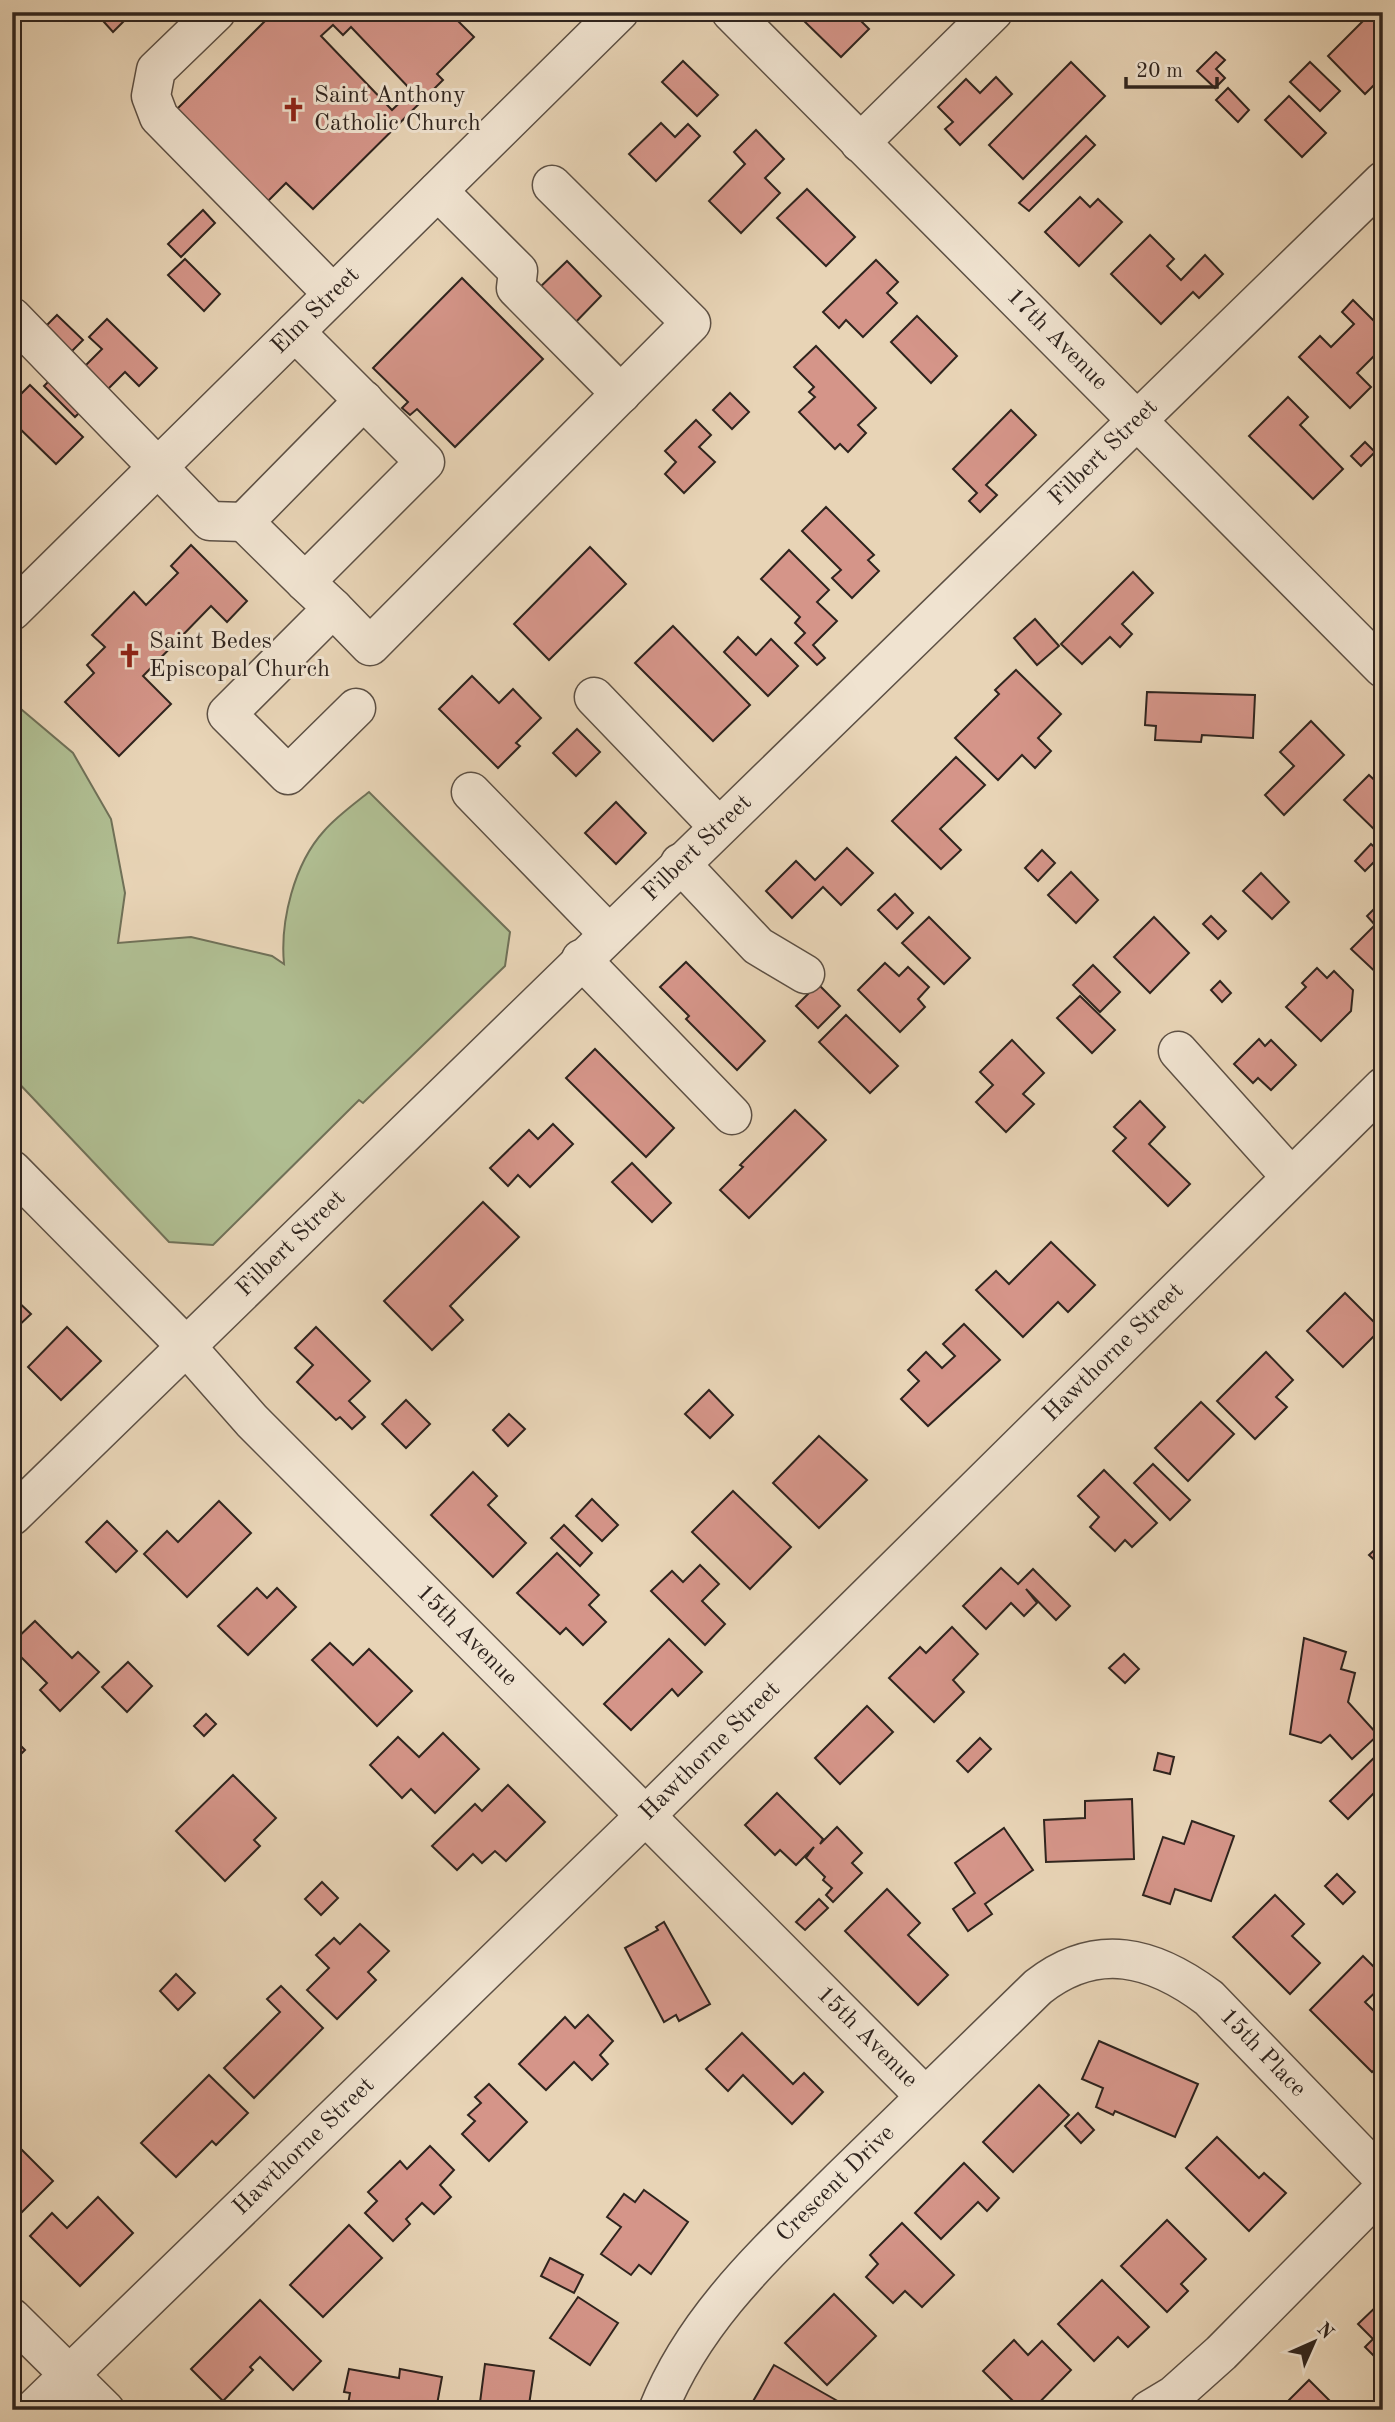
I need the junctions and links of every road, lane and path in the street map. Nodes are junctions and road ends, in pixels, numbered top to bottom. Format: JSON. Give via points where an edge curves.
{"nodes":[{"id":1,"x":216,"y":12,"type":"edge"},
{"id":2,"x":619,"y":12,"type":"edge"},
{"id":3,"x":731,"y":12,"type":"edge"},
{"id":4,"x":993,"y":12,"type":"edge"},
{"id":5,"x":860,"y":143,"type":"junction"},
{"id":6,"x":1383,"y":181,"type":"edge"},
{"id":7,"x":552,"y":184,"type":"dead end"},
{"id":8,"x":438,"y":191,"type":"junction"},
{"id":9,"x":333,"y":294,"type":"junction"},
{"id":10,"x":12,"y":317,"type":"edge"},
{"id":11,"x":295,"y":332,"type":"junction"},
{"id":12,"x":621,"y":394,"type":"junction"},
{"id":13,"x":364,"y":400,"type":"junction"},
{"id":14,"x":1136,"y":422,"type":"junction"},
{"id":15,"x":159,"y":467,"type":"junction"},
{"id":16,"x":244,"y":522,"type":"junction"},
{"id":17,"x":305,"y":582,"type":"junction"},
{"id":18,"x":15,"y":603,"type":"edge"},
{"id":19,"x":333,"y":608,"type":"junction"},
{"id":20,"x":1383,"y":668,"type":"edge"},
{"id":21,"x":594,"y":697,"type":"dead end"},
{"id":22,"x":356,"y":708,"type":"dead end"},
{"id":23,"x":471,"y":792,"type":"dead end"},
{"id":24,"x":718,"y":826,"type":"junction"},
{"id":25,"x":680,"y":863,"type":"junction"},
{"id":26,"x":594,"y":946,"type":"junction"},
{"id":27,"x":805,"y":974,"type":"dead end"},
{"id":28,"x":1178,"y":1051,"type":"dead end"},
{"id":29,"x":1383,"y":1087,"type":"edge"},
{"id":30,"x":732,"y":1115,"type":"dead end"},
{"id":31,"x":12,"y":1170,"type":"edge"},
{"id":32,"x":1291,"y":1177,"type":"junction"},
{"id":33,"x":185,"y":1345,"type":"junction"},
{"id":34,"x":12,"y":1516,"type":"edge"},
{"id":35,"x":644,"y":1817,"type":"junction"},
{"id":36,"x":1123,"y":1958,"type":"joint"},
{"id":37,"x":925,"y":2096,"type":"junction"},
{"id":38,"x":1383,"y":2178,"type":"edge"},
{"id":39,"x":1383,"y":2189,"type":"edge"},
{"id":40,"x":12,"y":2318,"type":"edge"},
{"id":41,"x":69,"y":2375,"type":"junction"},
{"id":42,"x":33,"y":2410,"type":"edge"},
{"id":43,"x":105,"y":2410,"type":"edge"},
{"id":44,"x":658,"y":2410,"type":"edge"},
{"id":45,"x":1149,"y":2410,"type":"edge"}],
"edges":[{"from":1,"to":9,"type":"street","via":[[156,70],[151,96],[159,117]]},
{"from":2,"to":8,"type":"street","name":"Elm Street"},
{"from":3,"to":5,"type":"street","name":"17th Avenue"},
{"from":4,"to":5,"type":"street"},
{"from":5,"to":14,"type":"street","name":"17th Avenue"},
{"from":6,"to":14,"type":"street","name":"Filbert Street"},
{"from":7,"to":12,"type":"street","via":[[691,323]]},
{"from":8,"to":9,"type":"street","name":"Elm Street"},
{"from":8,"to":12,"type":"street","via":[[518,271],[516,288]]},
{"from":9,"to":11,"type":"street","name":"Elm Street"},
{"from":10,"to":15,"type":"street"},
{"from":11,"to":13,"type":"street"},
{"from":11,"to":15,"type":"street","name":"Elm Street"},
{"from":12,"to":19,"type":"street","via":[[370,646]]},
{"from":13,"to":16,"type":"street"},
{"from":13,"to":17,"type":"street","via":[[425,462]]},
{"from":14,"to":20,"type":"street","name":"17th Avenue"},
{"from":14,"to":24,"type":"street","name":"Filbert Street"},
{"from":15,"to":16,"type":"street","via":[[210,521]]},
{"from":15,"to":18,"type":"street","name":"Elm Street"},
{"from":16,"to":17,"type":"street"},
{"from":17,"to":19,"type":"street"},
{"from":19,"to":22,"type":"street","via":[[227,714],[288,775]]},
{"from":21,"to":24,"type":"street"},
{"from":23,"to":26,"type":"street"},
{"from":24,"to":25,"type":"street","name":"Filbert Street"},
{"from":25,"to":26,"type":"street","name":"Filbert Street"},
{"from":25,"to":27,"type":"street","via":[[758,946]]},
{"from":26,"to":30,"type":"street"},
{"from":26,"to":33,"type":"street","name":"Filbert Street"},
{"from":28,"to":32,"type":"street"},
{"from":29,"to":32,"type":"street","name":"Hawthorne Street"},
{"from":31,"to":33,"type":"street","name":"15th Avenue"},
{"from":32,"to":35,"type":"street","name":"Hawthorne Street"},
{"from":33,"to":34,"type":"street","name":"Filbert Street"},
{"from":33,"to":35,"type":"street","name":"15th Avenue","via":[[252,1421]]},
{"from":35,"to":37,"type":"street","name":"15th Avenue"},
{"from":35,"to":41,"type":"street","name":"Hawthorne Street"},
{"from":36,"to":37,"type":"street","name":"Crescent Drive","via":[[1060,1970]]},
{"from":36,"to":38,"type":"street","name":"15th Place","via":[[1152,1963],[1209,1998]]},
{"from":37,"to":44,"type":"street","name":"Crescent Drive","via":[[725,2297],[679,2363]]},
{"from":39,"to":45,"type":"street","via":[[1221,2353],[1174,2395]]},
{"from":40,"to":41,"type":"street"},
{"from":41,"to":42,"type":"street","name":"Hawthorne Street"},
{"from":41,"to":43,"type":"street"}]}
